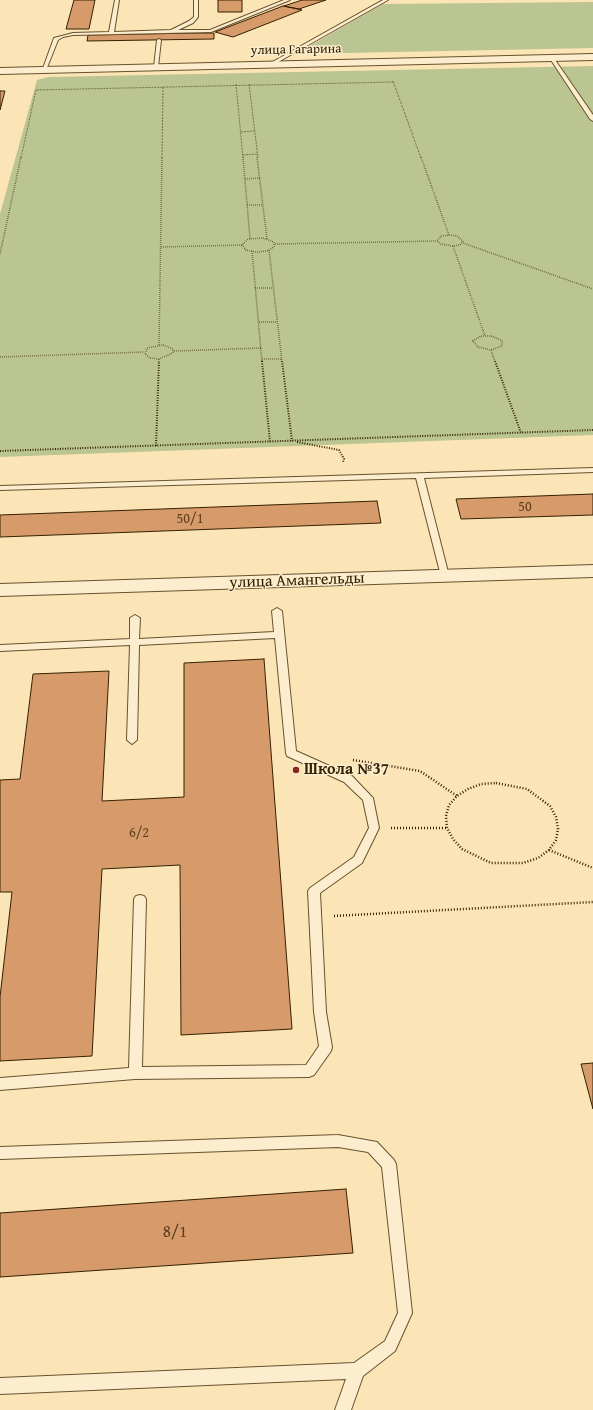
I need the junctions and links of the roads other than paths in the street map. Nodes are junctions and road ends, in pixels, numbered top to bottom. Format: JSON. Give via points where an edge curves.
{"nodes":[{"id":1,"x":117,"y":0,"type":"edge"},
{"id":2,"x":196,"y":0,"type":"edge"},
{"id":3,"x":288,"y":0,"type":"edge"},
{"id":4,"x":386,"y":0,"type":"edge"},
{"id":5,"x":378,"y":2,"type":"edge"},
{"id":6,"x":171,"y":32,"type":"junction"},
{"id":7,"x":112,"y":33,"type":"junction"},
{"id":8,"x":161,"y":34,"type":"dead end"},
{"id":9,"x":160,"y":40,"type":"dead end"},
{"id":10,"x":593,"y":57,"type":"edge"},
{"id":11,"x":551,"y":58,"type":"junction"},
{"id":12,"x":270,"y":64,"type":"junction"},
{"id":13,"x":160,"y":67,"type":"junction"},
{"id":14,"x":44,"y":70,"type":"junction"},
{"id":15,"x":0,"y":71,"type":"edge"},
{"id":16,"x":593,"y":119,"type":"edge"},
{"id":17,"x":593,"y":470,"type":"edge"},
{"id":18,"x":419,"y":475,"type":"junction"},
{"id":19,"x":0,"y":488,"type":"edge"},
{"id":20,"x":593,"y":571,"type":"edge"},
{"id":21,"x":445,"y":576,"type":"junction"},
{"id":22,"x":0,"y":590,"type":"edge"},
{"id":23,"x":277,"y":611,"type":"dead end"},
{"id":24,"x":135,"y":618,"type":"dead end"},
{"id":25,"x":279,"y":635,"type":"junction"},
{"id":26,"x":134,"y":641,"type":"junction"},
{"id":27,"x":0,"y":648,"type":"edge"},
{"id":28,"x":132,"y":740,"type":"dead end"},
{"id":29,"x":140,"y":899,"type":"dead end"},
{"id":30,"x":135,"y":1073,"type":"junction"},
{"id":31,"x":0,"y":1084,"type":"edge"},
{"id":32,"x":0,"y":1153,"type":"edge"},
{"id":33,"x":357,"y":1371,"type":"junction"},
{"id":34,"x":0,"y":1386,"type":"edge"},
{"id":35,"x":343,"y":1410,"type":"edge"}],
"edges":[{"from":1,"to":7,"type":"lane"},
{"from":2,"to":6,"type":"lane","via":[[196,17]]},
{"from":3,"to":6,"type":"lane","via":[[210,31]]},
{"from":4,"to":5,"type":"lane"},
{"from":5,"to":12,"type":"lane"},
{"from":6,"to":7,"type":"lane"},
{"from":6,"to":8,"type":"lane"},
{"from":7,"to":14,"type":"lane","via":[[73,34],[56,39]]},
{"from":9,"to":13,"type":"lane"},
{"from":10,"to":11,"type":"street","name":"улица Гагарина"},
{"from":11,"to":12,"type":"street","name":"улица Гагарина"},
{"from":11,"to":16,"type":"lane"},
{"from":12,"to":13,"type":"street","name":"улица Гагарина"},
{"from":13,"to":14,"type":"street","name":"улица Гагарина"},
{"from":14,"to":15,"type":"street","name":"улица Гагарина"},
{"from":17,"to":18,"type":"lane"},
{"from":18,"to":19,"type":"lane"},
{"from":18,"to":21,"type":"lane"},
{"from":20,"to":21,"type":"street","name":"улица Амангельды"},
{"from":21,"to":22,"type":"street","name":"улица Амангельды"},
{"from":23,"to":25,"type":"lane"},
{"from":24,"to":26,"type":"lane"},
{"from":25,"to":26,"type":"lane"},
{"from":25,"to":30,"type":"lane","via":[[291,753],[348,779],[368,798],[374,828],[358,860],[314,891],[320,1012],[326,1047],[309,1071]]},
{"from":26,"to":27,"type":"lane"},
{"from":26,"to":28,"type":"lane"},
{"from":29,"to":30,"type":"lane"},
{"from":30,"to":31,"type":"lane"},
{"from":32,"to":33,"type":"lane","via":[[338,1141],[372,1146],[389,1164],[405,1313],[390,1346]]},
{"from":33,"to":34,"type":"lane"},
{"from":33,"to":35,"type":"lane"}]}
